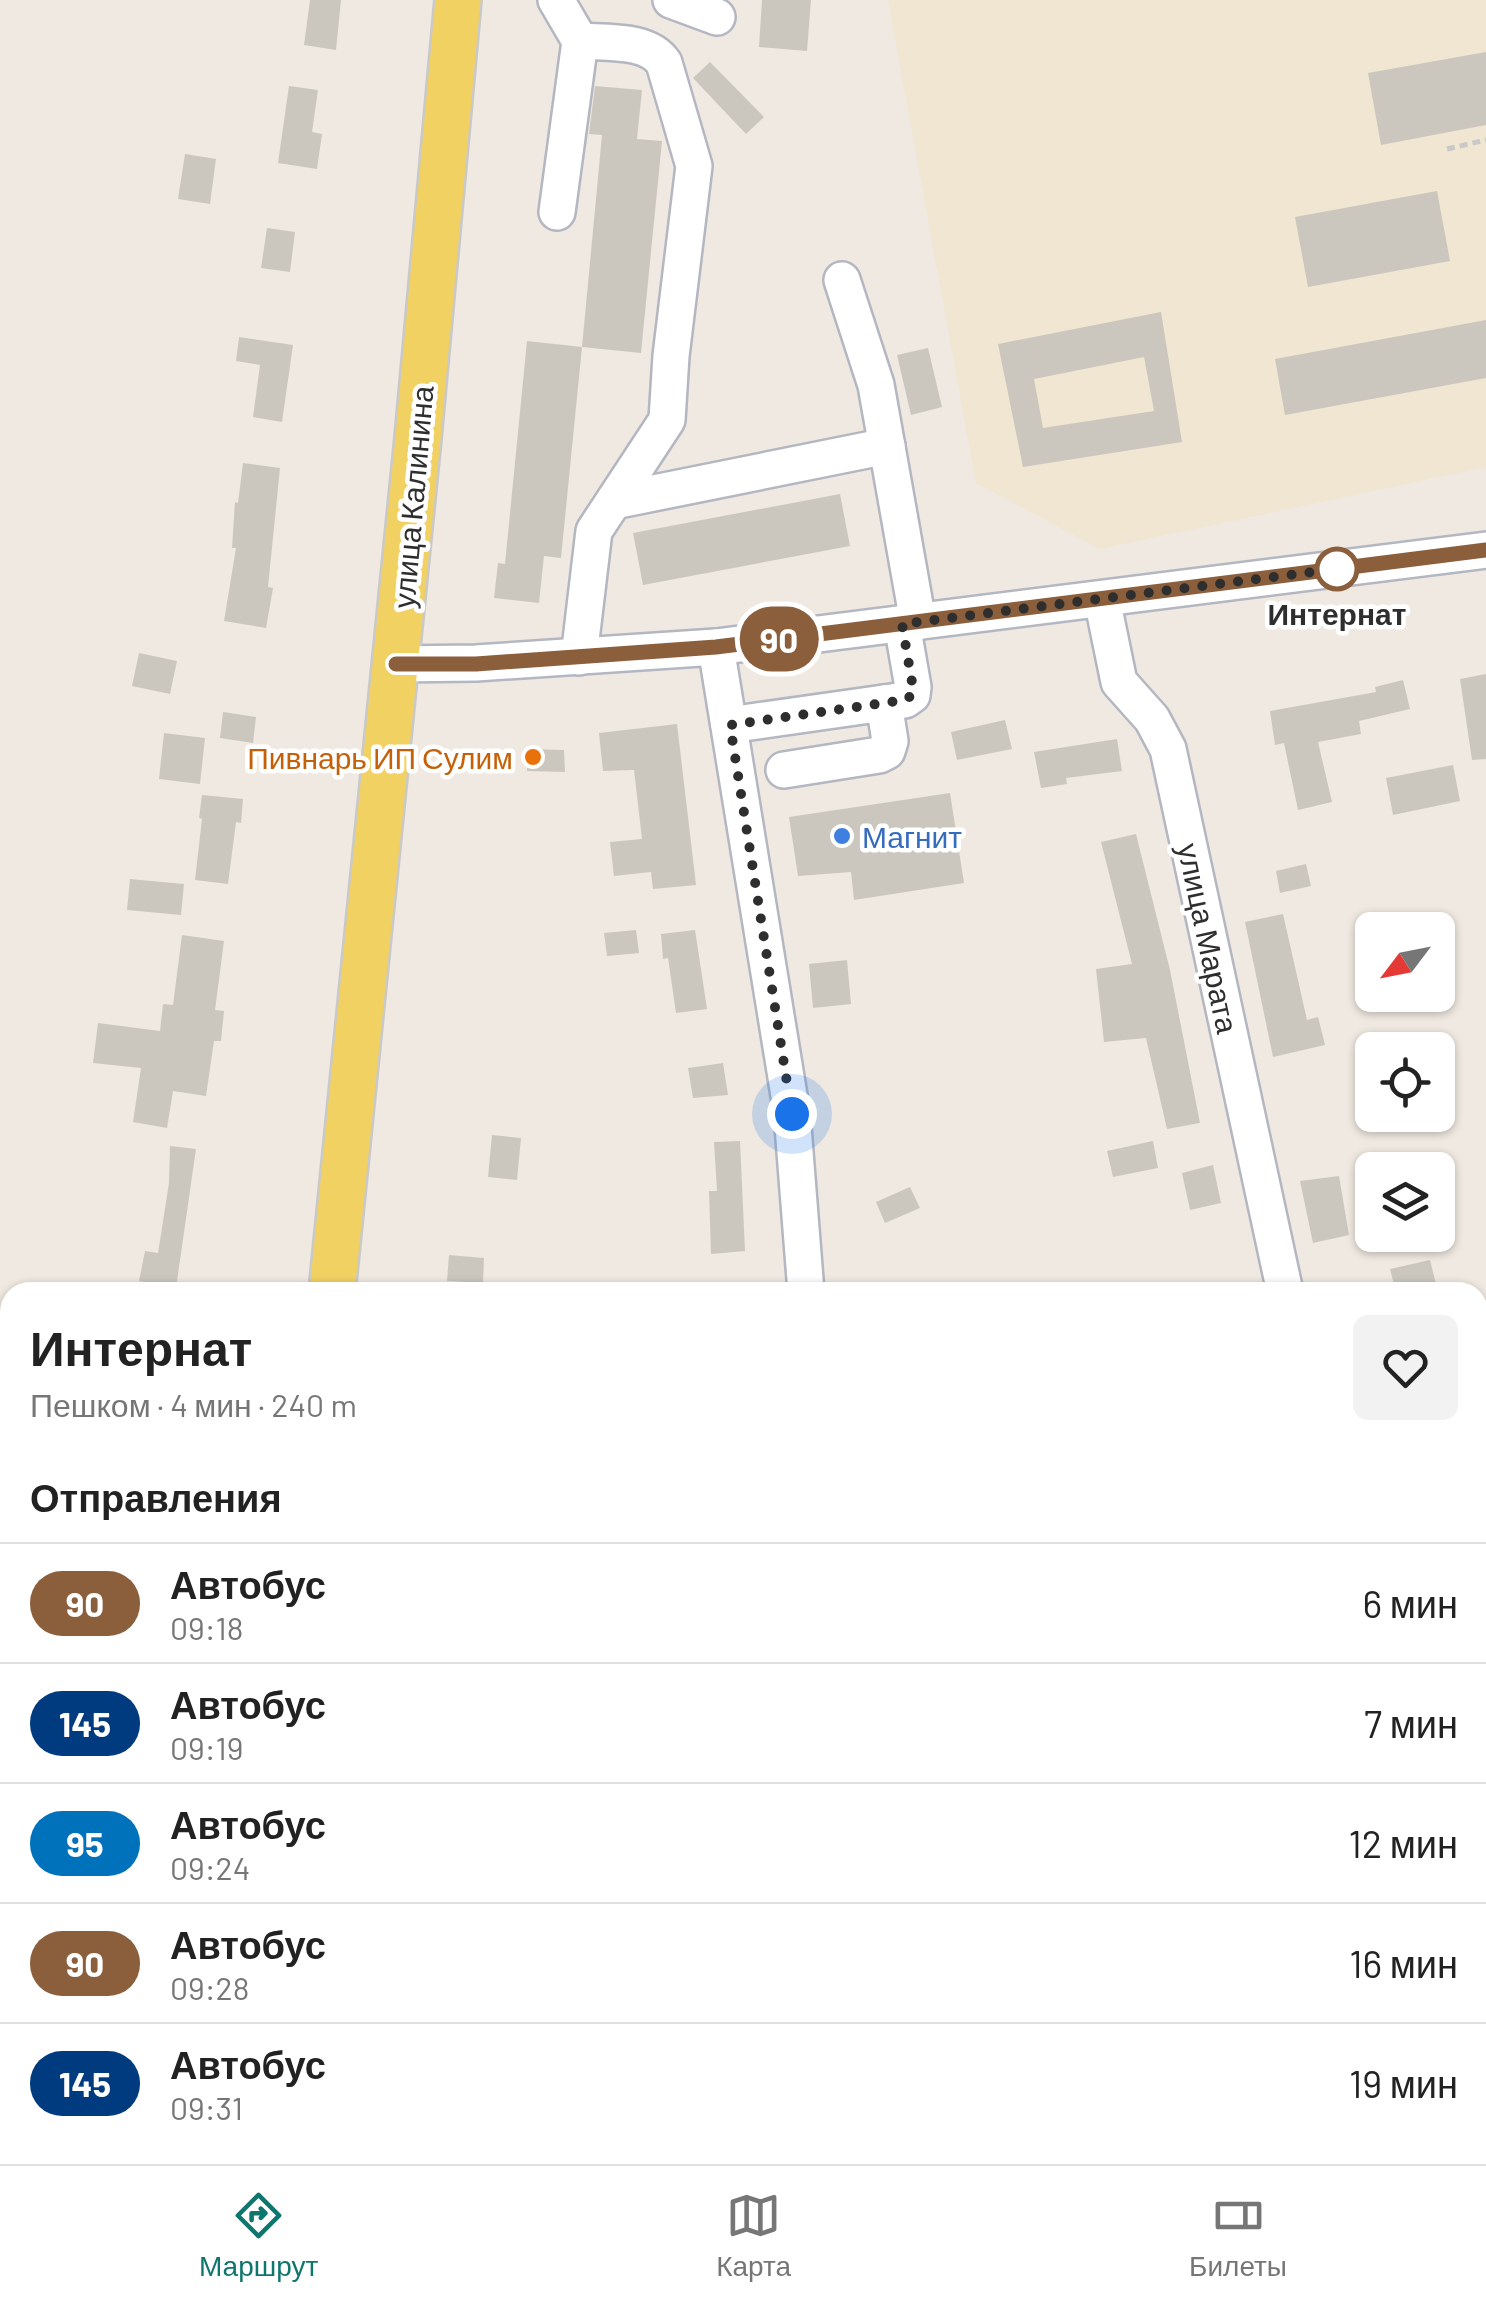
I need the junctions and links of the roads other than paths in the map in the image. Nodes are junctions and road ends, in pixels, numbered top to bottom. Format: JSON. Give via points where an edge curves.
{"nodes":[{"id":1,"x":458,"y":0,"type":"edge"},
{"id":2,"x":556,"y":0,"type":"edge"},
{"id":3,"x":671,"y":0,"type":"edge"},
{"id":4,"x":717,"y":17,"type":"dead end"},
{"id":5,"x":580,"y":41,"type":"junction"},
{"id":6,"x":558,"y":212,"type":"dead end"},
{"id":7,"x":842,"y":280,"type":"dead end"},
{"id":8,"x":887,"y":446,"type":"junction"},
{"id":9,"x":614,"y":501,"type":"junction"},
{"id":10,"x":1486,"y":550,"type":"edge"},
{"id":11,"x":1102,"y":599,"type":"junction"},
{"id":12,"x":910,"y":623,"type":"junction"},
{"id":13,"x":716,"y":647,"type":"junction"},
{"id":14,"x":579,"y":657,"type":"junction"},
{"id":15,"x":396,"y":664,"type":"junction"},
{"id":16,"x":884,"y":703,"type":"junction"},
{"id":17,"x":730,"y":725,"type":"junction"},
{"id":18,"x":784,"y":770,"type":"dead end"},
{"id":19,"x":333,"y":1282,"type":"edge"},
{"id":20,"x":805,"y":1282,"type":"edge"},
{"id":21,"x":1284,"y":1282,"type":"edge"}],
"edges":[{"from":1,"to":15,"type":"main road","name":"улица Калинина"},
{"from":2,"to":5,"type":"street"},
{"from":3,"to":4,"type":"street"},
{"from":5,"to":6,"type":"street"},
{"from":5,"to":9,"type":"street","via":[[657,53],[694,166],[667,420]]},
{"from":7,"to":8,"type":"street","via":[[876,384]]},
{"from":8,"to":9,"type":"street"},
{"from":8,"to":12,"type":"street"},
{"from":9,"to":14,"type":"street","via":[[594,531]]},
{"from":10,"to":11,"type":"street"},
{"from":11,"to":12,"type":"street"},
{"from":11,"to":21,"type":"street","name":"улица Марата","via":[[1119,682],[1168,750]]},
{"from":12,"to":13,"type":"street"},
{"from":12,"to":16,"type":"street","via":[[912,695]]},
{"from":13,"to":14,"type":"street"},
{"from":13,"to":17,"type":"street"},
{"from":14,"to":15,"type":"street"},
{"from":15,"to":19,"type":"main road","name":"улица Калинина"},
{"from":16,"to":17,"type":"street"},
{"from":16,"to":18,"type":"street","via":[[887,751]]},
{"from":17,"to":20,"type":"street","via":[[792,1114]]}]}
